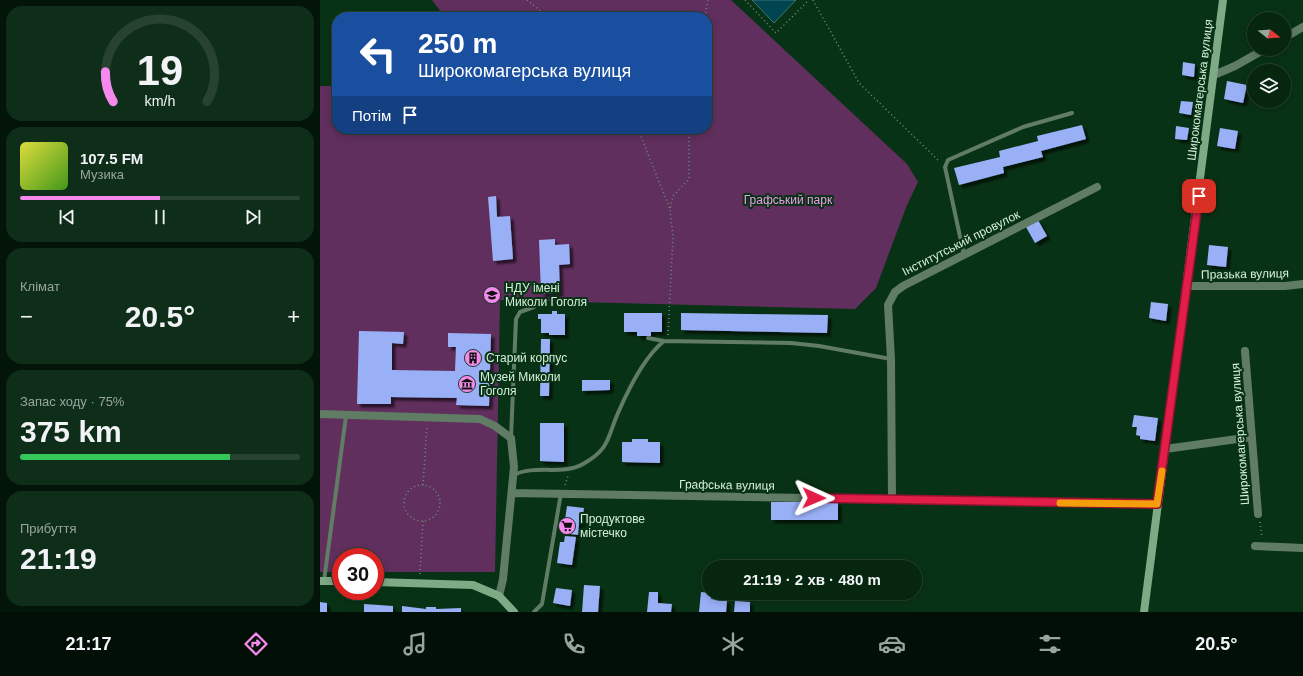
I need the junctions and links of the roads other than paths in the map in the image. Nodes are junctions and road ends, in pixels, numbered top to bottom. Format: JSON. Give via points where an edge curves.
{"nodes":[{"id":1,"x":1223,"y":0,"type":"edge"},
{"id":2,"x":1303,"y":27,"type":"edge"},
{"id":3,"x":1291,"y":34,"type":"edge"},
{"id":4,"x":1253,"y":56,"type":"edge"},
{"id":5,"x":1214,"y":75,"type":"junction"},
{"id":6,"x":1072,"y":113,"type":"dead end"},
{"id":7,"x":1097,"y":187,"type":"dead end"},
{"id":8,"x":964,"y":255,"type":"junction"},
{"id":9,"x":1303,"y":284,"type":"edge"},
{"id":10,"x":1187,"y":286,"type":"junction"},
{"id":11,"x":534,"y":307,"type":"dead end"},
{"id":12,"x":648,"y":338,"type":"dead end"},
{"id":13,"x":666,"y":341,"type":"junction"},
{"id":14,"x":1245,"y":351,"type":"dead end"},
{"id":15,"x":891,"y":359,"type":"junction"},
{"id":16,"x":320,"y":414,"type":"edge"},
{"id":17,"x":346,"y":416,"type":"junction"},
{"id":18,"x":1252,"y":437,"type":"junction"},
{"id":19,"x":511,"y":438,"type":"junction"},
{"id":20,"x":1165,"y":449,"type":"junction"},
{"id":21,"x":513,"y":476,"type":"junction"},
{"id":22,"x":512,"y":493,"type":"junction"},
{"id":23,"x":561,"y":493,"type":"junction"},
{"id":24,"x":892,"y":500,"type":"junction"},
{"id":25,"x":1157,"y":504,"type":"junction"},
{"id":26,"x":1258,"y":514,"type":"road end"},
{"id":27,"x":1258,"y":546,"type":"road end"},
{"id":28,"x":1303,"y":548,"type":"edge"},
{"id":29,"x":322,"y":581,"type":"edge"},
{"id":30,"x":384,"y":582,"type":"edge"},
{"id":31,"x":499,"y":596,"type":"junction"},
{"id":32,"x":514,"y":612,"type":"edge"},
{"id":33,"x":534,"y":612,"type":"edge"},
{"id":34,"x":1144,"y":612,"type":"edge"}],
"edges":[{"from":1,"to":5,"type":"street","name":"Широкомагерська вулиця"},
{"from":2,"to":3,"type":"street"},
{"from":4,"to":5,"type":"street"},
{"from":5,"to":10,"type":"street","name":"Широкомагерська вулиця"},
{"from":6,"to":8,"type":"lane","via":[[1024,126],[948,160],[945,167]]},
{"from":7,"to":8,"type":"street","name":"Інститутський провулок"},
{"from":8,"to":15,"type":"street","name":"Інститутський провулок","via":[[903,286],[890,298],[888,305]]},
{"from":9,"to":10,"type":"street","name":"Празька вулиця"},
{"from":10,"to":20,"type":"street","name":"Широкомагерська вулиця"},
{"from":11,"to":19,"type":"lane","via":[[520,312],[516,319]]},
{"from":12,"to":13,"type":"lane"},
{"from":13,"to":15,"type":"lane","via":[[791,343]]},
{"from":13,"to":21,"type":"lane","via":[[654,349],[641,370],[618,413],[603,450],[582,465],[521,471]]},
{"from":14,"to":18,"type":"street","name":"Широкомагерська вулиця"},
{"from":15,"to":24,"type":"street","name":"Інститутський провулок"},
{"from":16,"to":17,"type":"street"},
{"from":17,"to":19,"type":"street","via":[[480,419]]},
{"from":17,"to":29,"type":"lane"},
{"from":18,"to":20,"type":"street"},
{"from":18,"to":26,"type":"street","name":"Широкомагерська вулиця"},
{"from":19,"to":21,"type":"street"},
{"from":20,"to":25,"type":"street","name":"Широкомагерська вулиця"},
{"from":21,"to":22,"type":"street"},
{"from":22,"to":23,"type":"street","name":"Графська вулиця"},
{"from":22,"to":31,"type":"street"},
{"from":23,"to":24,"type":"street","name":"Графська вулиця"},
{"from":23,"to":33,"type":"lane","via":[[542,604]]},
{"from":24,"to":25,"type":"street","name":"Графська вулиця"},
{"from":25,"to":34,"type":"street","name":"Широкомагерська вулиця"},
{"from":27,"to":28,"type":"street"},
{"from":30,"to":31,"type":"street","via":[[473,585]]},
{"from":31,"to":32,"type":"street"}]}
